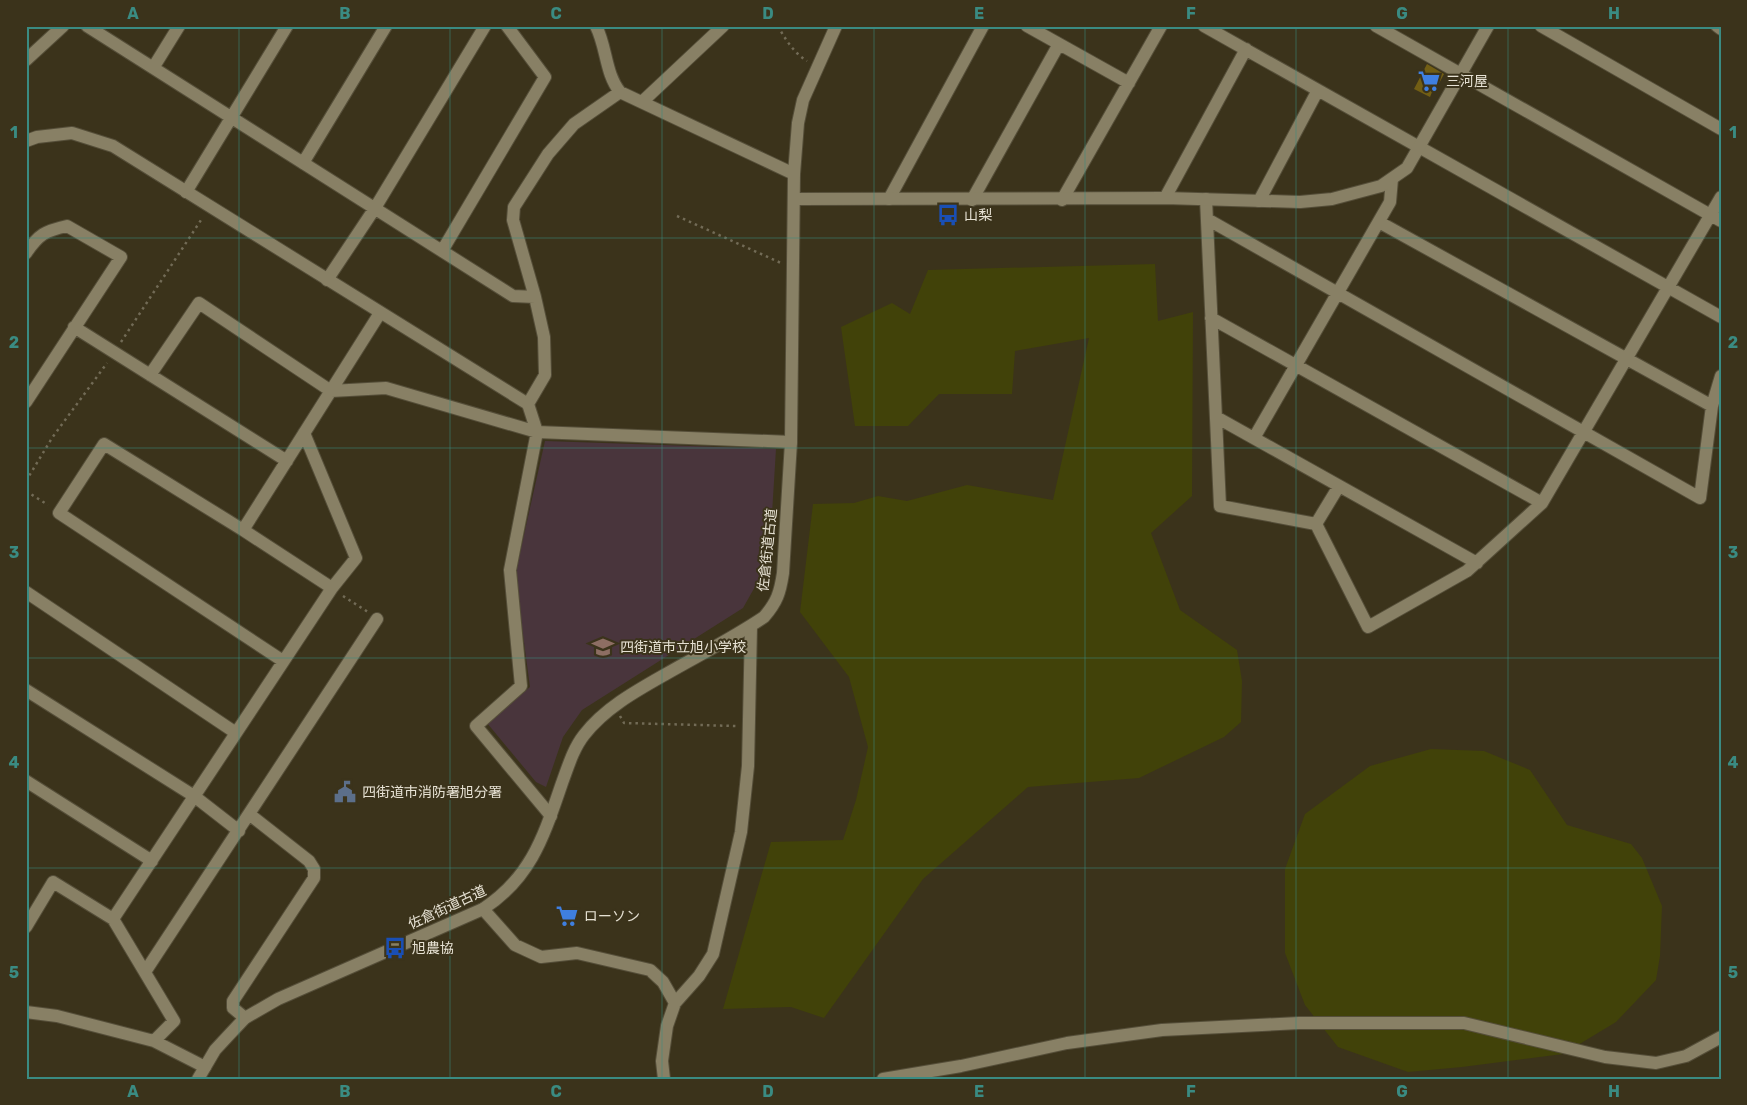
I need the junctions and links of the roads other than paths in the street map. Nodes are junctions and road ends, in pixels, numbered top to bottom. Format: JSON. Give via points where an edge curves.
{"nodes":[{"id":1,"x":63,"y":26,"type":"edge"},
{"id":2,"x":87,"y":26,"type":"edge"},
{"id":3,"x":179,"y":26,"type":"edge"},
{"id":4,"x":287,"y":26,"type":"edge"},
{"id":5,"x":386,"y":26,"type":"edge"},
{"id":6,"x":486,"y":26,"type":"edge"},
{"id":7,"x":507,"y":26,"type":"edge"},
{"id":8,"x":596,"y":26,"type":"edge"},
{"id":9,"x":723,"y":26,"type":"edge"},
{"id":10,"x":836,"y":26,"type":"edge"},
{"id":11,"x":983,"y":26,"type":"edge"},
{"id":12,"x":1027,"y":26,"type":"edge"},
{"id":13,"x":1161,"y":26,"type":"edge"},
{"id":14,"x":1204,"y":26,"type":"edge"},
{"id":15,"x":1376,"y":26,"type":"edge"},
{"id":16,"x":1488,"y":26,"type":"edge"},
{"id":17,"x":1540,"y":26,"type":"edge"},
{"id":18,"x":1717,"y":26,"type":"edge"},
{"id":19,"x":1721,"y":28,"type":"edge"},
{"id":20,"x":1059,"y":44,"type":"junction"},
{"id":21,"x":1246,"y":50,"type":"junction"},
{"id":22,"x":26,"y":60,"type":"edge"},
{"id":23,"x":153,"y":68,"type":"junction"},
{"id":24,"x":1461,"y":74,"type":"junction"},
{"id":25,"x":1129,"y":83,"type":"junction"},
{"id":26,"x":1318,"y":90,"type":"junction"},
{"id":27,"x":620,"y":92,"type":"junction"},
{"id":28,"x":643,"y":101,"type":"junction"},
{"id":29,"x":231,"y":118,"type":"junction"},
{"id":30,"x":1721,"y":129,"type":"edge"},
{"id":31,"x":26,"y":141,"type":"edge"},
{"id":32,"x":1420,"y":147,"type":"junction"},
{"id":33,"x":303,"y":163,"type":"junction"},
{"id":34,"x":794,"y":174,"type":"junction"},
{"id":35,"x":1392,"y":179,"type":"junction"},
{"id":36,"x":186,"y":192,"type":"junction"},
{"id":37,"x":1721,"y":197,"type":"edge"},
{"id":38,"x":1165,"y":198,"type":"junction"},
{"id":39,"x":1206,"y":199,"type":"junction"},
{"id":40,"x":795,"y":200,"type":"junction"},
{"id":41,"x":889,"y":200,"type":"junction"},
{"id":42,"x":972,"y":200,"type":"junction"},
{"id":43,"x":1062,"y":200,"type":"junction"},
{"id":44,"x":1259,"y":201,"type":"junction"},
{"id":45,"x":375,"y":208,"type":"junction"},
{"id":46,"x":1207,"y":219,"type":"junction"},
{"id":47,"x":1716,"y":219,"type":"edge"},
{"id":48,"x":1379,"y":222,"type":"junction"},
{"id":49,"x":442,"y":251,"type":"junction"},
{"id":50,"x":26,"y":253,"type":"edge"},
{"id":51,"x":328,"y":280,"type":"junction"},
{"id":52,"x":1669,"y":288,"type":"junction"},
{"id":53,"x":1338,"y":293,"type":"junction"},
{"id":54,"x":535,"y":297,"type":"junction"},
{"id":55,"x":380,"y":313,"type":"junction"},
{"id":56,"x":1721,"y":317,"type":"edge"},
{"id":57,"x":1211,"y":318,"type":"junction"},
{"id":58,"x":74,"y":327,"type":"junction"},
{"id":59,"x":1627,"y":359,"type":"junction"},
{"id":60,"x":1296,"y":365,"type":"junction"},
{"id":61,"x":150,"y":375,"type":"junction"},
{"id":62,"x":1721,"y":376,"type":"edge"},
{"id":63,"x":331,"y":391,"type":"junction"},
{"id":64,"x":28,"y":397,"type":"edge"},
{"id":65,"x":528,"y":404,"type":"junction"},
{"id":66,"x":1712,"y":406,"type":"junction"},
{"id":67,"x":1216,"y":417,"type":"junction"},
{"id":68,"x":537,"y":432,"type":"junction"},
{"id":69,"x":304,"y":433,"type":"junction"},
{"id":70,"x":1585,"y":433,"type":"junction"},
{"id":71,"x":1254,"y":438,"type":"junction"},
{"id":72,"x":791,"y":442,"type":"junction"},
{"id":73,"x":287,"y":461,"type":"junction"},
{"id":74,"x":1339,"y":486,"type":"junction"},
{"id":75,"x":1542,"y":504,"type":"junction"},
{"id":76,"x":1316,"y":524,"type":"junction"},
{"id":77,"x":243,"y":530,"type":"junction"},
{"id":78,"x":1477,"y":563,"type":"junction"},
{"id":79,"x":332,"y":588,"type":"junction"},
{"id":80,"x":26,"y":592,"type":"edge"},
{"id":81,"x":377,"y":619,"type":"road end"},
{"id":82,"x":751,"y":626,"type":"junction"},
{"id":83,"x":283,"y":661,"type":"junction"},
{"id":84,"x":26,"y":690,"type":"edge"},
{"id":85,"x":236,"y":733,"type":"junction"},
{"id":86,"x":26,"y":781,"type":"edge"},
{"id":87,"x":194,"y":796,"type":"junction"},
{"id":88,"x":249,"y":814,"type":"junction"},
{"id":89,"x":551,"y":816,"type":"junction"},
{"id":90,"x":239,"y":830,"type":"junction"},
{"id":91,"x":152,"y":860,"type":"junction"},
{"id":92,"x":483,"y":909,"type":"junction"},
{"id":93,"x":113,"y":919,"type":"junction"},
{"id":94,"x":26,"y":927,"type":"edge"},
{"id":95,"x":145,"y":972,"type":"junction"},
{"id":96,"x":675,"y":1004,"type":"junction"},
{"id":97,"x":26,"y":1012,"type":"edge"},
{"id":98,"x":246,"y":1018,"type":"junction"},
{"id":99,"x":1721,"y":1037,"type":"edge"},
{"id":100,"x":154,"y":1040,"type":"junction"},
{"id":101,"x":961,"y":1066,"type":"junction"},
{"id":102,"x":205,"y":1067,"type":"junction"},
{"id":103,"x":198,"y":1079,"type":"edge"},
{"id":104,"x":664,"y":1079,"type":"edge"},
{"id":105,"x":884,"y":1079,"type":"edge"},
{"id":106,"x":961,"y":1079,"type":"edge"}],
"edges":[{"from":1,"to":22,"type":"street"},
{"from":2,"to":23,"type":"street"},
{"from":3,"to":23,"type":"street"},
{"from":4,"to":29,"type":"street"},
{"from":5,"to":33,"type":"street"},
{"from":6,"to":45,"type":"street"},
{"from":7,"to":49,"type":"street","via":[[545,77]]},
{"from":8,"to":27,"type":"street","via":[[613,84]]},
{"from":9,"to":28,"type":"street"},
{"from":10,"to":34,"type":"street","name":"佐倉街道古道","via":[[803,100]]},
{"from":11,"to":41,"type":"street"},
{"from":12,"to":20,"type":"street"},
{"from":13,"to":25,"type":"street"},
{"from":14,"to":21,"type":"street"},
{"from":15,"to":24,"type":"street"},
{"from":16,"to":24,"type":"street"},
{"from":17,"to":30,"type":"street"},
{"from":18,"to":19,"type":"street"},
{"from":20,"to":25,"type":"street"},
{"from":20,"to":42,"type":"street"},
{"from":21,"to":26,"type":"street"},
{"from":21,"to":38,"type":"street"},
{"from":23,"to":29,"type":"street"},
{"from":24,"to":32,"type":"street"},
{"from":24,"to":47,"type":"street"},
{"from":25,"to":43,"type":"street"},
{"from":26,"to":32,"type":"street"},
{"from":26,"to":44,"type":"street"},
{"from":27,"to":28,"type":"street"},
{"from":27,"to":54,"type":"street","via":[[574,124],[548,154],[514,207],[513,220]]},
{"from":28,"to":34,"type":"street"},
{"from":29,"to":33,"type":"street"},
{"from":29,"to":36,"type":"street"},
{"from":31,"to":36,"type":"street","via":[[72,133],[92,139],[113,146]]},
{"from":32,"to":35,"type":"street","via":[[1407,168]]},
{"from":32,"to":52,"type":"street"},
{"from":33,"to":45,"type":"street"},
{"from":34,"to":40,"type":"street","name":"佐倉街道古道"},
{"from":35,"to":44,"type":"street","via":[[1381,186],[1332,199]]},
{"from":35,"to":48,"type":"street","via":[[1390,202]]},
{"from":36,"to":51,"type":"street"},
{"from":37,"to":47,"type":"street"},
{"from":38,"to":39,"type":"street"},
{"from":38,"to":43,"type":"street"},
{"from":39,"to":44,"type":"street"},
{"from":39,"to":46,"type":"street"},
{"from":40,"to":41,"type":"street"},
{"from":40,"to":72,"type":"street","name":"佐倉街道古道"},
{"from":41,"to":42,"type":"street"},
{"from":42,"to":43,"type":"street"},
{"from":45,"to":49,"type":"street"},
{"from":45,"to":51,"type":"street"},
{"from":46,"to":53,"type":"street"},
{"from":46,"to":57,"type":"street"},
{"from":47,"to":52,"type":"street"},
{"from":48,"to":53,"type":"street"},
{"from":48,"to":59,"type":"street"},
{"from":49,"to":54,"type":"street","via":[[513,296]]},
{"from":50,"to":58,"type":"street","via":[[35,239],[47,230],[67,226],[121,258]]},
{"from":51,"to":55,"type":"street"},
{"from":52,"to":56,"type":"street"},
{"from":52,"to":59,"type":"street"},
{"from":53,"to":60,"type":"street"},
{"from":53,"to":70,"type":"street"},
{"from":54,"to":65,"type":"street","via":[[544,338],[545,375]]},
{"from":55,"to":63,"type":"street"},
{"from":55,"to":65,"type":"street"},
{"from":57,"to":60,"type":"street"},
{"from":57,"to":67,"type":"street"},
{"from":58,"to":61,"type":"street"},
{"from":58,"to":64,"type":"street"},
{"from":59,"to":66,"type":"street"},
{"from":59,"to":70,"type":"street"},
{"from":60,"to":71,"type":"street"},
{"from":60,"to":75,"type":"street"},
{"from":61,"to":63,"type":"street","via":[[199,303]]},
{"from":61,"to":73,"type":"street"},
{"from":62,"to":66,"type":"street"},
{"from":63,"to":68,"type":"street","via":[[386,388]]},
{"from":63,"to":69,"type":"street"},
{"from":65,"to":68,"type":"street"},
{"from":66,"to":70,"type":"street","via":[[1700,498]]},
{"from":67,"to":71,"type":"street"},
{"from":67,"to":76,"type":"street","via":[[1220,506]]},
{"from":68,"to":72,"type":"street"},
{"from":68,"to":89,"type":"street","via":[[510,570],[520,686],[476,726]]},
{"from":69,"to":73,"type":"street"},
{"from":69,"to":79,"type":"street","via":[[356,558]]},
{"from":70,"to":75,"type":"street"},
{"from":71,"to":74,"type":"street"},
{"from":72,"to":82,"type":"street","name":"佐倉街道古道","via":[[781,589],[776,603]]},
{"from":73,"to":77,"type":"street"},
{"from":74,"to":76,"type":"street"},
{"from":74,"to":78,"type":"street"},
{"from":75,"to":78,"type":"street"},
{"from":76,"to":78,"type":"street","via":[[1368,627]]},
{"from":77,"to":79,"type":"street"},
{"from":77,"to":83,"type":"street","via":[[104,444],[59,513]]},
{"from":79,"to":83,"type":"street"},
{"from":80,"to":85,"type":"street"},
{"from":81,"to":88,"type":"street"},
{"from":82,"to":89,"type":"street","name":"佐倉街道古道","via":[[631,694],[593,724],[572,757]]},
{"from":82,"to":96,"type":"street","via":[[748,766],[741,832],[713,954]]},
{"from":83,"to":85,"type":"street"},
{"from":84,"to":87,"type":"street"},
{"from":85,"to":87,"type":"street"},
{"from":86,"to":91,"type":"street"},
{"from":87,"to":90,"type":"street"},
{"from":87,"to":91,"type":"street"},
{"from":88,"to":90,"type":"street"},
{"from":88,"to":98,"type":"street","via":[[309,861],[314,869],[314,878],[233,1001],[233,1008]]},
{"from":89,"to":92,"type":"street","name":"佐倉街道古道","via":[[536,853],[525,870],[500,898]]},
{"from":90,"to":95,"type":"street"},
{"from":91,"to":93,"type":"street"},
{"from":92,"to":96,"type":"street","via":[[515,945],[542,957],[577,953],[650,970],[663,982]]},
{"from":92,"to":98,"type":"street","name":"佐倉街道古道","via":[[278,999]]},
{"from":93,"to":94,"type":"street","via":[[53,882]]},
{"from":93,"to":95,"type":"street"},
{"from":95,"to":100,"type":"street","via":[[174,1021]]},
{"from":96,"to":104,"type":"street","via":[[667,1026],[662,1061]]},
{"from":97,"to":100,"type":"street","via":[[57,1016]]},
{"from":98,"to":102,"type":"street","name":"佐倉街道古道","via":[[215,1050]]},
{"from":99,"to":101,"type":"street","via":[[1686,1056],[1656,1063],[1605,1057],[1464,1023],[1299,1024],[1162,1030],[1067,1043]]},
{"from":100,"to":102,"type":"street"},
{"from":101,"to":105,"type":"street"},
{"from":101,"to":106,"type":"street"},
{"from":102,"to":103,"type":"street","name":"佐倉街道古道"}]}
